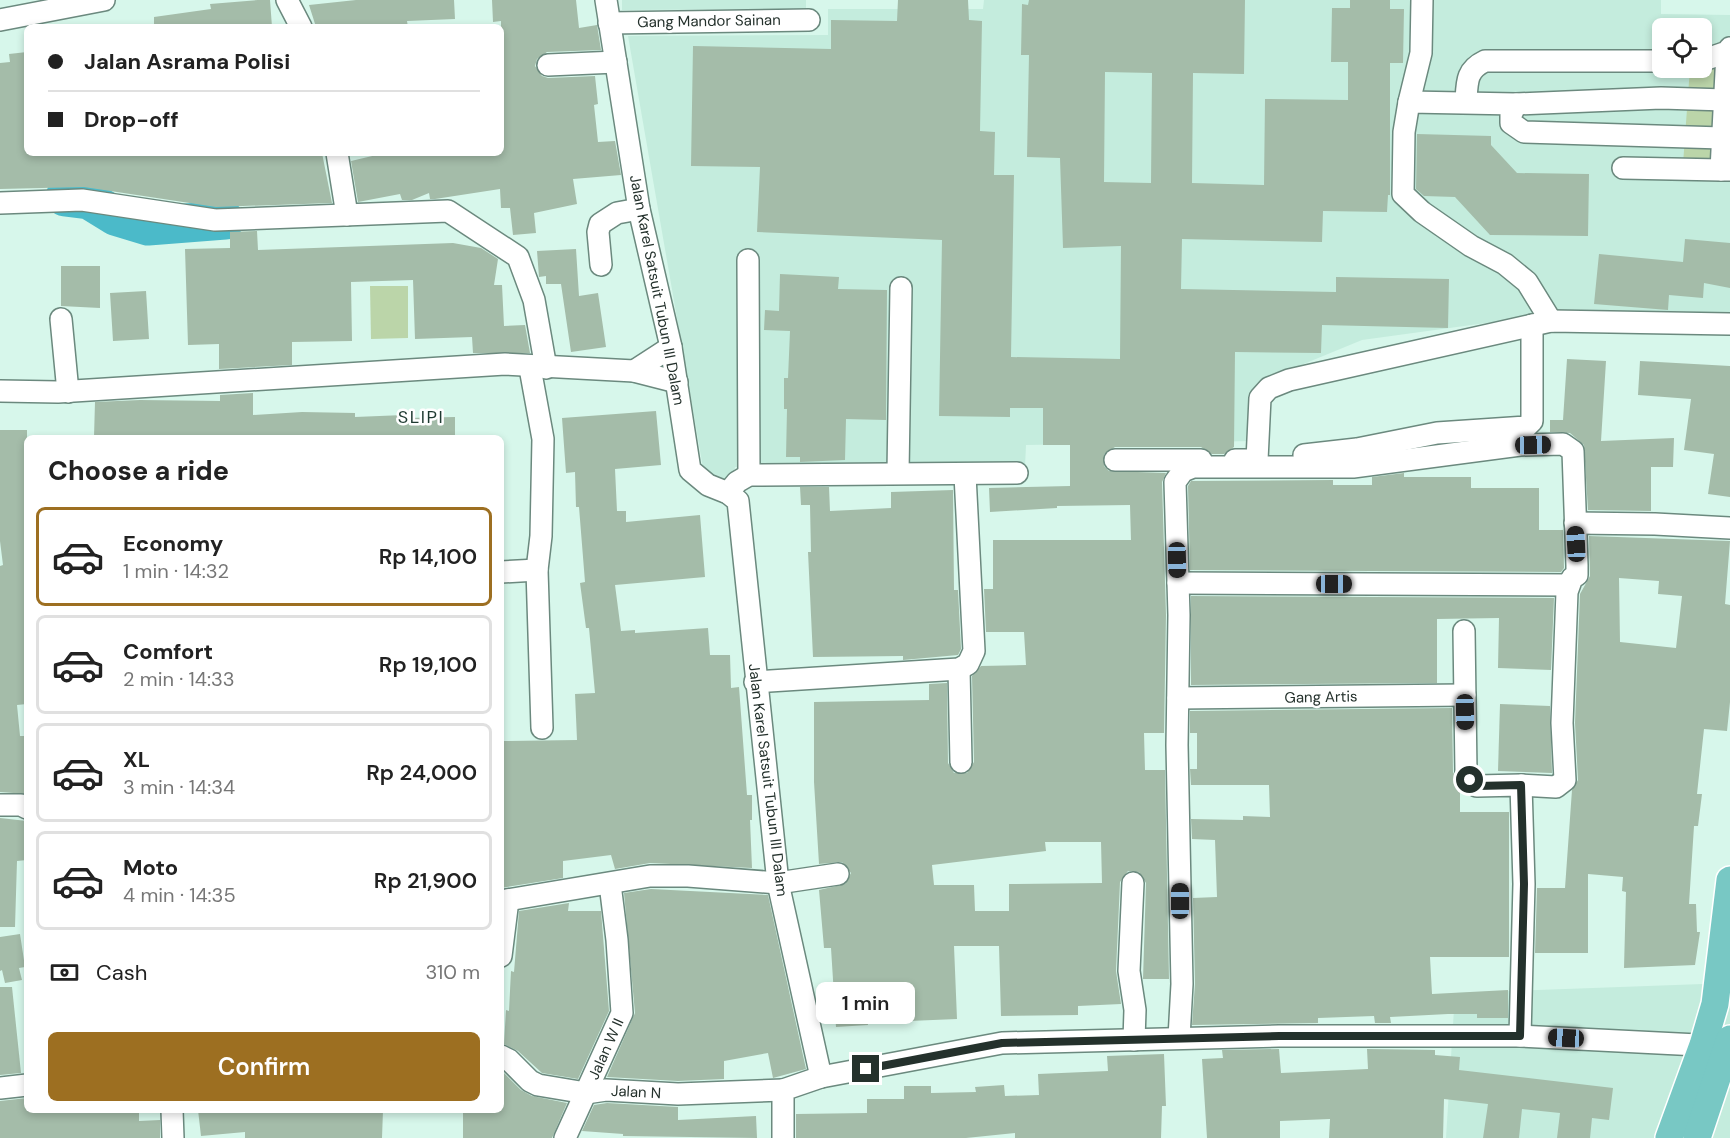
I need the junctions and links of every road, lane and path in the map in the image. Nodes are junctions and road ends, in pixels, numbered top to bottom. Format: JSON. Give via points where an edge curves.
{"nodes":[{"id":1,"x":104,"y":0,"type":"edge"},
{"id":2,"x":287,"y":0,"type":"edge"},
{"id":3,"x":606,"y":0,"type":"edge"},
{"id":4,"x":1422,"y":0,"type":"edge"},
{"id":5,"x":0,"y":20,"type":"edge"},
{"id":6,"x":810,"y":20,"type":"dead end"},
{"id":7,"x":609,"y":23,"type":"junction"},
{"id":8,"x":300,"y":24,"type":"edge"},
{"id":9,"x":1729,"y":50,"type":"edge"},
{"id":10,"x":1712,"y":57,"type":"edge"},
{"id":11,"x":1652,"y":61,"type":"edge"},
{"id":12,"x":616,"y":62,"type":"junction"},
{"id":13,"x":548,"y":65,"type":"dead end"},
{"id":14,"x":1725,"y":100,"type":"junction"},
{"id":15,"x":1409,"y":102,"type":"junction"},
{"id":16,"x":1466,"y":102,"type":"junction"},
{"id":17,"x":1516,"y":104,"type":"junction"},
{"id":18,"x":1722,"y":138,"type":"junction"},
{"id":19,"x":337,"y":156,"type":"edge"},
{"id":20,"x":1623,"y":168,"type":"dead end"},
{"id":21,"x":1726,"y":170,"type":"edge"},
{"id":22,"x":0,"y":203,"type":"edge"},
{"id":23,"x":639,"y":209,"type":"junction"},
{"id":24,"x":347,"y":215,"type":"junction"},
{"id":25,"x":748,"y":260,"type":"dead end"},
{"id":26,"x":601,"y":265,"type":"dead end"},
{"id":27,"x":901,"y":288,"type":"dead end"},
{"id":28,"x":61,"y":319,"type":"dead end"},
{"id":29,"x":1541,"y":323,"type":"junction"},
{"id":30,"x":1730,"y":324,"type":"edge"},
{"id":31,"x":671,"y":347,"type":"junction"},
{"id":32,"x":538,"y":368,"type":"junction"},
{"id":33,"x":634,"y":371,"type":"junction"},
{"id":34,"x":677,"y":382,"type":"junction"},
{"id":35,"x":0,"y":392,"type":"edge"},
{"id":36,"x":68,"y":392,"type":"junction"},
{"id":37,"x":1115,"y":460,"type":"dead end"},
{"id":38,"x":1257,"y":460,"type":"junction"},
{"id":39,"x":898,"y":472,"type":"junction"},
{"id":40,"x":1017,"y":473,"type":"dead end"},
{"id":41,"x":749,"y":475,"type":"junction"},
{"id":42,"x":965,"y":475,"type":"junction"},
{"id":43,"x":728,"y":492,"type":"junction"},
{"id":44,"x":1575,"y":523,"type":"junction"},
{"id":45,"x":1730,"y":528,"type":"edge"},
{"id":46,"x":537,"y":570,"type":"junction"},
{"id":47,"x":504,"y":572,"type":"edge"},
{"id":48,"x":1178,"y":584,"type":"junction"},
{"id":49,"x":1568,"y":585,"type":"junction"},
{"id":50,"x":1464,"y":631,"type":"dead end"},
{"id":51,"x":959,"y":669,"type":"junction"},
{"id":52,"x":755,"y":682,"type":"junction"},
{"id":53,"x":1465,"y":695,"type":"junction"},
{"id":54,"x":1178,"y":698,"type":"junction"},
{"id":55,"x":542,"y":728,"type":"dead end"},
{"id":56,"x":961,"y":762,"type":"dead end"},
{"id":57,"x":1521,"y":785,"type":"junction"},
{"id":58,"x":0,"y":805,"type":"edge"},
{"id":59,"x":24,"y":806,"type":"edge"},
{"id":60,"x":838,"y":874,"type":"dead end"},
{"id":61,"x":1730,"y":880,"type":"edge"},
{"id":62,"x":778,"y":883,"type":"junction"},
{"id":63,"x":1133,"y":883,"type":"dead end"},
{"id":64,"x":610,"y":884,"type":"junction"},
{"id":65,"x":505,"y":901,"type":"edge"},
{"id":66,"x":1723,"y":1004,"type":"edge"},
{"id":67,"x":1520,"y":1036,"type":"junction"},
{"id":68,"x":1179,"y":1038,"type":"junction"},
{"id":69,"x":1134,"y":1040,"type":"junction"},
{"id":70,"x":1720,"y":1043,"type":"edge"},
{"id":71,"x":504,"y":1058,"type":"edge"},
{"id":72,"x":821,"y":1077,"type":"junction"},
{"id":73,"x":24,"y":1085,"type":"edge"},
{"id":74,"x":0,"y":1088,"type":"edge"},
{"id":75,"x":783,"y":1090,"type":"junction"},
{"id":76,"x":586,"y":1093,"type":"junction"},
{"id":77,"x":172,"y":1113,"type":"edge"},
{"id":78,"x":173,"y":1138,"type":"edge"},
{"id":79,"x":565,"y":1138,"type":"edge"},
{"id":80,"x":783,"y":1138,"type":"edge"},
{"id":81,"x":1669,"y":1138,"type":"edge"},
{"id":82,"x":1697,"y":1138,"type":"edge"}],
"edges":[{"from":1,"to":5,"type":"street"},
{"from":2,"to":8,"type":"street"},
{"from":3,"to":7,"type":"street","name":"Jalan Karel Satsuit Tubun III Dalam"},
{"from":4,"to":15,"type":"street","via":[[1421,53]]},
{"from":6,"to":7,"type":"street","name":"Gang Mandor Sainan"},
{"from":7,"to":12,"type":"street","name":"Jalan Karel Satsuit Tubun III Dalam"},
{"from":9,"to":10,"type":"street"},
{"from":9,"to":14,"type":"street"},
{"from":11,"to":16,"type":"street","via":[[1485,61],[1473,66],[1467,78]]},
{"from":12,"to":13,"type":"street"},
{"from":12,"to":23,"type":"street","name":"Jalan Karel Satsuit Tubun III Dalam"},
{"from":14,"to":17,"type":"street","via":[[1661,98]]},
{"from":14,"to":18,"type":"street"},
{"from":15,"to":16,"type":"street"},
{"from":15,"to":29,"type":"street","via":[[1404,132],[1403,194],[1422,212],[1527,282]]},
{"from":16,"to":17,"type":"street"},
{"from":17,"to":18,"type":"street","via":[[1511,123],[1524,132]]},
{"from":18,"to":21,"type":"street"},
{"from":19,"to":24,"type":"street"},
{"from":20,"to":21,"type":"street"},
{"from":22,"to":24,"type":"street","via":[[89,201],[215,220]]},
{"from":23,"to":26,"type":"street","via":[[617,213],[600,224]]},
{"from":23,"to":31,"type":"street","name":"Jalan Karel Satsuit Tubun III Dalam"},
{"from":24,"to":32,"type":"street","via":[[448,212],[518,257],[534,300]]},
{"from":25,"to":41,"type":"street"},
{"from":27,"to":39,"type":"street"},
{"from":28,"to":36,"type":"street"},
{"from":29,"to":30,"type":"street"},
{"from":29,"to":38,"type":"street","via":[[1330,369],[1269,388],[1260,398]]},
{"from":29,"to":38,"type":"street","via":[[1532,421],[1526,427],[1437,433],[1357,449]]},
{"from":31,"to":33,"type":"street"},
{"from":31,"to":34,"type":"street","name":"Jalan Karel Satsuit Tubun III Dalam"},
{"from":32,"to":33,"type":"street"},
{"from":32,"to":36,"type":"street","via":[[505,364]]},
{"from":32,"to":46,"type":"street","via":[[543,439]]},
{"from":33,"to":34,"type":"street"},
{"from":34,"to":43,"type":"street","name":"Jalan Karel Satsuit Tubun III Dalam","via":[[690,470],[708,485]]},
{"from":35,"to":36,"type":"street"},
{"from":37,"to":38,"type":"street"},
{"from":39,"to":41,"type":"street"},
{"from":39,"to":42,"type":"street"},
{"from":40,"to":42,"type":"street"},
{"from":41,"to":43,"type":"street"},
{"from":42,"to":51,"type":"street","via":[[974,651],[968,664]]},
{"from":43,"to":52,"type":"street","name":"Jalan Karel Satsuit Tubun III Dalam","via":[[738,501]]},
{"from":44,"to":45,"type":"street"},
{"from":44,"to":48,"type":"street","via":[[1573,451],[1563,444],[1353,467],[1193,467],[1183,471],[1175,482]]},
{"from":44,"to":49,"type":"street","via":[[1576,575]]},
{"from":46,"to":47,"type":"street"},
{"from":46,"to":55,"type":"street"},
{"from":48,"to":49,"type":"street"},
{"from":48,"to":54,"type":"street"},
{"from":49,"to":57,"type":"street","via":[[1562,723],[1565,780],[1556,787]]},
{"from":50,"to":53,"type":"street"},
{"from":51,"to":52,"type":"street"},
{"from":51,"to":56,"type":"street"},
{"from":52,"to":62,"type":"street","name":"Jalan Karel Satsuit Tubun III Dalam"},
{"from":53,"to":54,"type":"street","name":"Gang Artis"},
{"from":53,"to":57,"type":"street","via":[[1466,772],[1470,780],[1477,786]]},
{"from":54,"to":68,"type":"street","via":[[1182,984]]},
{"from":57,"to":67,"type":"street","via":[[1524,884]]},
{"from":58,"to":59,"type":"street"},
{"from":60,"to":62,"type":"street"},
{"from":61,"to":66,"type":"main road"},
{"from":62,"to":64,"type":"street","via":[[650,876]]},
{"from":62,"to":72,"type":"street","name":"Jalan Karel Satsuit Tubun III Dalam"},
{"from":63,"to":69,"type":"street","via":[[1129,971],[1135,1010]]},
{"from":64,"to":65,"type":"street"},
{"from":64,"to":76,"type":"street","name":"Jalan W II","via":[[622,1013]]},
{"from":66,"to":70,"type":"main road"},
{"from":67,"to":68,"type":"street"},
{"from":67,"to":70,"type":"street"},
{"from":68,"to":69,"type":"street"},
{"from":69,"to":72,"type":"street","via":[[1002,1043]]},
{"from":70,"to":81,"type":"main road"},
{"from":70,"to":82,"type":"main road"},
{"from":71,"to":76,"type":"street","name":"Jalan N","via":[[538,1085]]},
{"from":72,"to":75,"type":"street","name":"Jalan N"},
{"from":73,"to":74,"type":"street"},
{"from":75,"to":76,"type":"street","name":"Jalan N"},
{"from":75,"to":80,"type":"street"},
{"from":76,"to":79,"type":"street","name":"Jalan W II"},
{"from":77,"to":78,"type":"street"}]}
